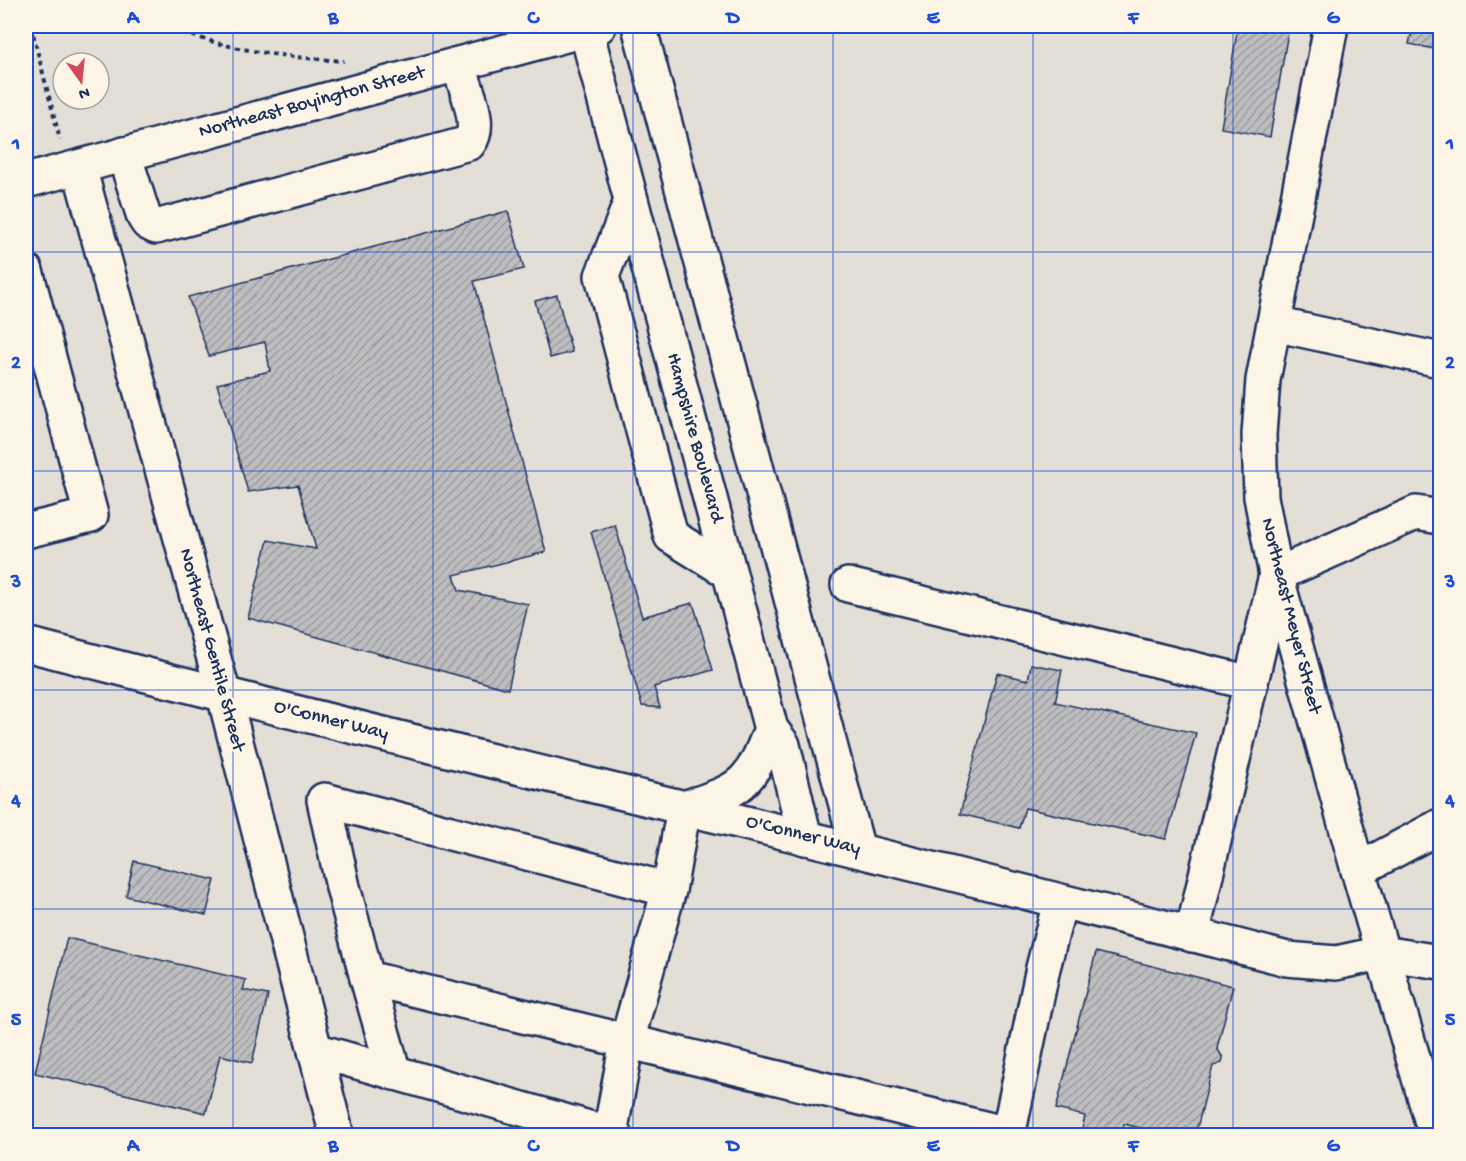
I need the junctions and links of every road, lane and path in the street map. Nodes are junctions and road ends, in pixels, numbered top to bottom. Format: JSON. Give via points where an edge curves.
{"nodes":[{"id":1,"x":31,"y":26,"type":"edge"},
{"id":2,"x":167,"y":26,"type":"edge"},
{"id":3,"x":639,"y":26,"type":"edge"},
{"id":4,"x":1331,"y":26,"type":"edge"},
{"id":5,"x":590,"y":27,"type":"edge"},
{"id":6,"x":458,"y":63,"type":"junction"},
{"id":7,"x":372,"y":87,"type":"junction"},
{"id":8,"x":124,"y":154,"type":"junction"},
{"id":9,"x":73,"y":168,"type":"junction"},
{"id":10,"x":26,"y":181,"type":"edge"},
{"id":11,"x":631,"y":201,"type":"junction"},
{"id":12,"x":26,"y":271,"type":"edge"},
{"id":13,"x":1274,"y":324,"type":"junction"},
{"id":14,"x":1440,"y":360,"type":"edge"},
{"id":15,"x":730,"y":370,"type":"junction"},
{"id":16,"x":679,"y":382,"type":"junction"},
{"id":17,"x":634,"y":394,"type":"junction"},
{"id":18,"x":1440,"y":517,"type":"edge"},
{"id":19,"x":26,"y":531,"type":"edge"},
{"id":20,"x":729,"y":572,"type":"junction"},
{"id":21,"x":1276,"y":575,"type":"junction"},
{"id":22,"x":848,"y":585,"type":"dead end"},
{"id":23,"x":26,"y":644,"type":"edge"},
{"id":24,"x":1251,"y":683,"type":"junction"},
{"id":25,"x":224,"y":695,"type":"junction"},
{"id":26,"x":771,"y":729,"type":"junction"},
{"id":27,"x":684,"y":807,"type":"junction"},
{"id":28,"x":1440,"y":826,"type":"edge"},
{"id":29,"x":806,"y":838,"type":"junction"},
{"id":30,"x":858,"y":849,"type":"junction"},
{"id":31,"x":1358,"y":870,"type":"junction"},
{"id":32,"x":669,"y":890,"type":"junction"},
{"id":33,"x":1060,"y":902,"type":"junction"},
{"id":34,"x":1192,"y":935,"type":"junction"},
{"id":35,"x":1382,"y":953,"type":"junction"},
{"id":36,"x":1440,"y":962,"type":"edge"},
{"id":37,"x":367,"y":978,"type":"junction"},
{"id":38,"x":627,"y":1041,"type":"junction"},
{"id":39,"x":315,"y":1050,"type":"junction"},
{"id":40,"x":394,"y":1073,"type":"junction"},
{"id":41,"x":613,"y":1135,"type":"edge"},
{"id":42,"x":1008,"y":1135,"type":"edge"},
{"id":43,"x":337,"y":1136,"type":"edge"},
{"id":44,"x":1436,"y":1136,"type":"edge"}],
"edges":[{"from":1,"to":9,"type":"path"},
{"from":2,"to":7,"type":"path","via":[[243,50],[360,62]]},
{"from":3,"to":15,"type":"street"},
{"from":4,"to":13,"type":"street","name":"Northeast Meyer Street"},
{"from":5,"to":6,"type":"street","name":"Northeast Boyington Street"},
{"from":5,"to":11,"type":"street","name":"Hampshire Boulevard"},
{"from":6,"to":7,"type":"street","name":"Northeast Boyington Street"},
{"from":6,"to":8,"type":"street","via":[[475,123],[475,136],[469,143],[156,226],[144,217]]},
{"from":7,"to":8,"type":"street","name":"Northeast Boyington Street"},
{"from":8,"to":9,"type":"street","name":"Northeast Boyington Street"},
{"from":9,"to":10,"type":"street","name":"Northeast Boyington Street"},
{"from":9,"to":25,"type":"street","name":"Northeast Gentile Street"},
{"from":11,"to":16,"type":"street","name":"Hampshire Boulevard"},
{"from":11,"to":17,"type":"street","via":[[602,276]]},
{"from":12,"to":19,"type":"street","via":[[91,515]]},
{"from":13,"to":14,"type":"street"},
{"from":13,"to":21,"type":"street","name":"Northeast Meyer Street","via":[[1263,380],[1259,435],[1261,497]]},
{"from":15,"to":16,"type":"street"},
{"from":15,"to":30,"type":"street"},
{"from":16,"to":17,"type":"street"},
{"from":16,"to":20,"type":"street","name":"Hampshire Boulevard"},
{"from":17,"to":20,"type":"street","via":[[671,536]]},
{"from":18,"to":21,"type":"street","via":[[1416,513]]},
{"from":20,"to":26,"type":"street","name":"Hampshire Boulevard"},
{"from":21,"to":24,"type":"street"},
{"from":21,"to":31,"type":"street","name":"Northeast Meyer Street"},
{"from":22,"to":24,"type":"street"},
{"from":23,"to":25,"type":"street","name":"O'Conner Way"},
{"from":24,"to":34,"type":"street"},
{"from":25,"to":27,"type":"street","name":"O'Conner Way"},
{"from":25,"to":39,"type":"street","name":"Northeast Gentile Street"},
{"from":26,"to":27,"type":"street","via":[[749,777],[720,796]]},
{"from":26,"to":29,"type":"street","name":"Hampshire Boulevard","via":[[783,745]]},
{"from":27,"to":29,"type":"street","name":"O'Conner Way"},
{"from":27,"to":32,"type":"street"},
{"from":28,"to":31,"type":"street"},
{"from":29,"to":30,"type":"street","name":"O'Conner Way"},
{"from":30,"to":33,"type":"street","name":"O'Conner Way"},
{"from":31,"to":35,"type":"street","name":"Northeast Meyer Street"},
{"from":32,"to":37,"type":"street","via":[[324,800]]},
{"from":32,"to":38,"type":"street"},
{"from":33,"to":34,"type":"street","name":"O'Conner Way"},
{"from":33,"to":42,"type":"street"},
{"from":34,"to":35,"type":"street","name":"O'Conner Way","via":[[1287,958],[1336,963]]},
{"from":35,"to":36,"type":"street"},
{"from":35,"to":44,"type":"street","name":"Northeast Meyer Street"},
{"from":37,"to":38,"type":"street"},
{"from":37,"to":40,"type":"street"},
{"from":38,"to":41,"type":"street"},
{"from":38,"to":42,"type":"street"},
{"from":39,"to":40,"type":"street"},
{"from":39,"to":43,"type":"street","name":"Northeast Gentile Street"},
{"from":40,"to":41,"type":"street"}]}
